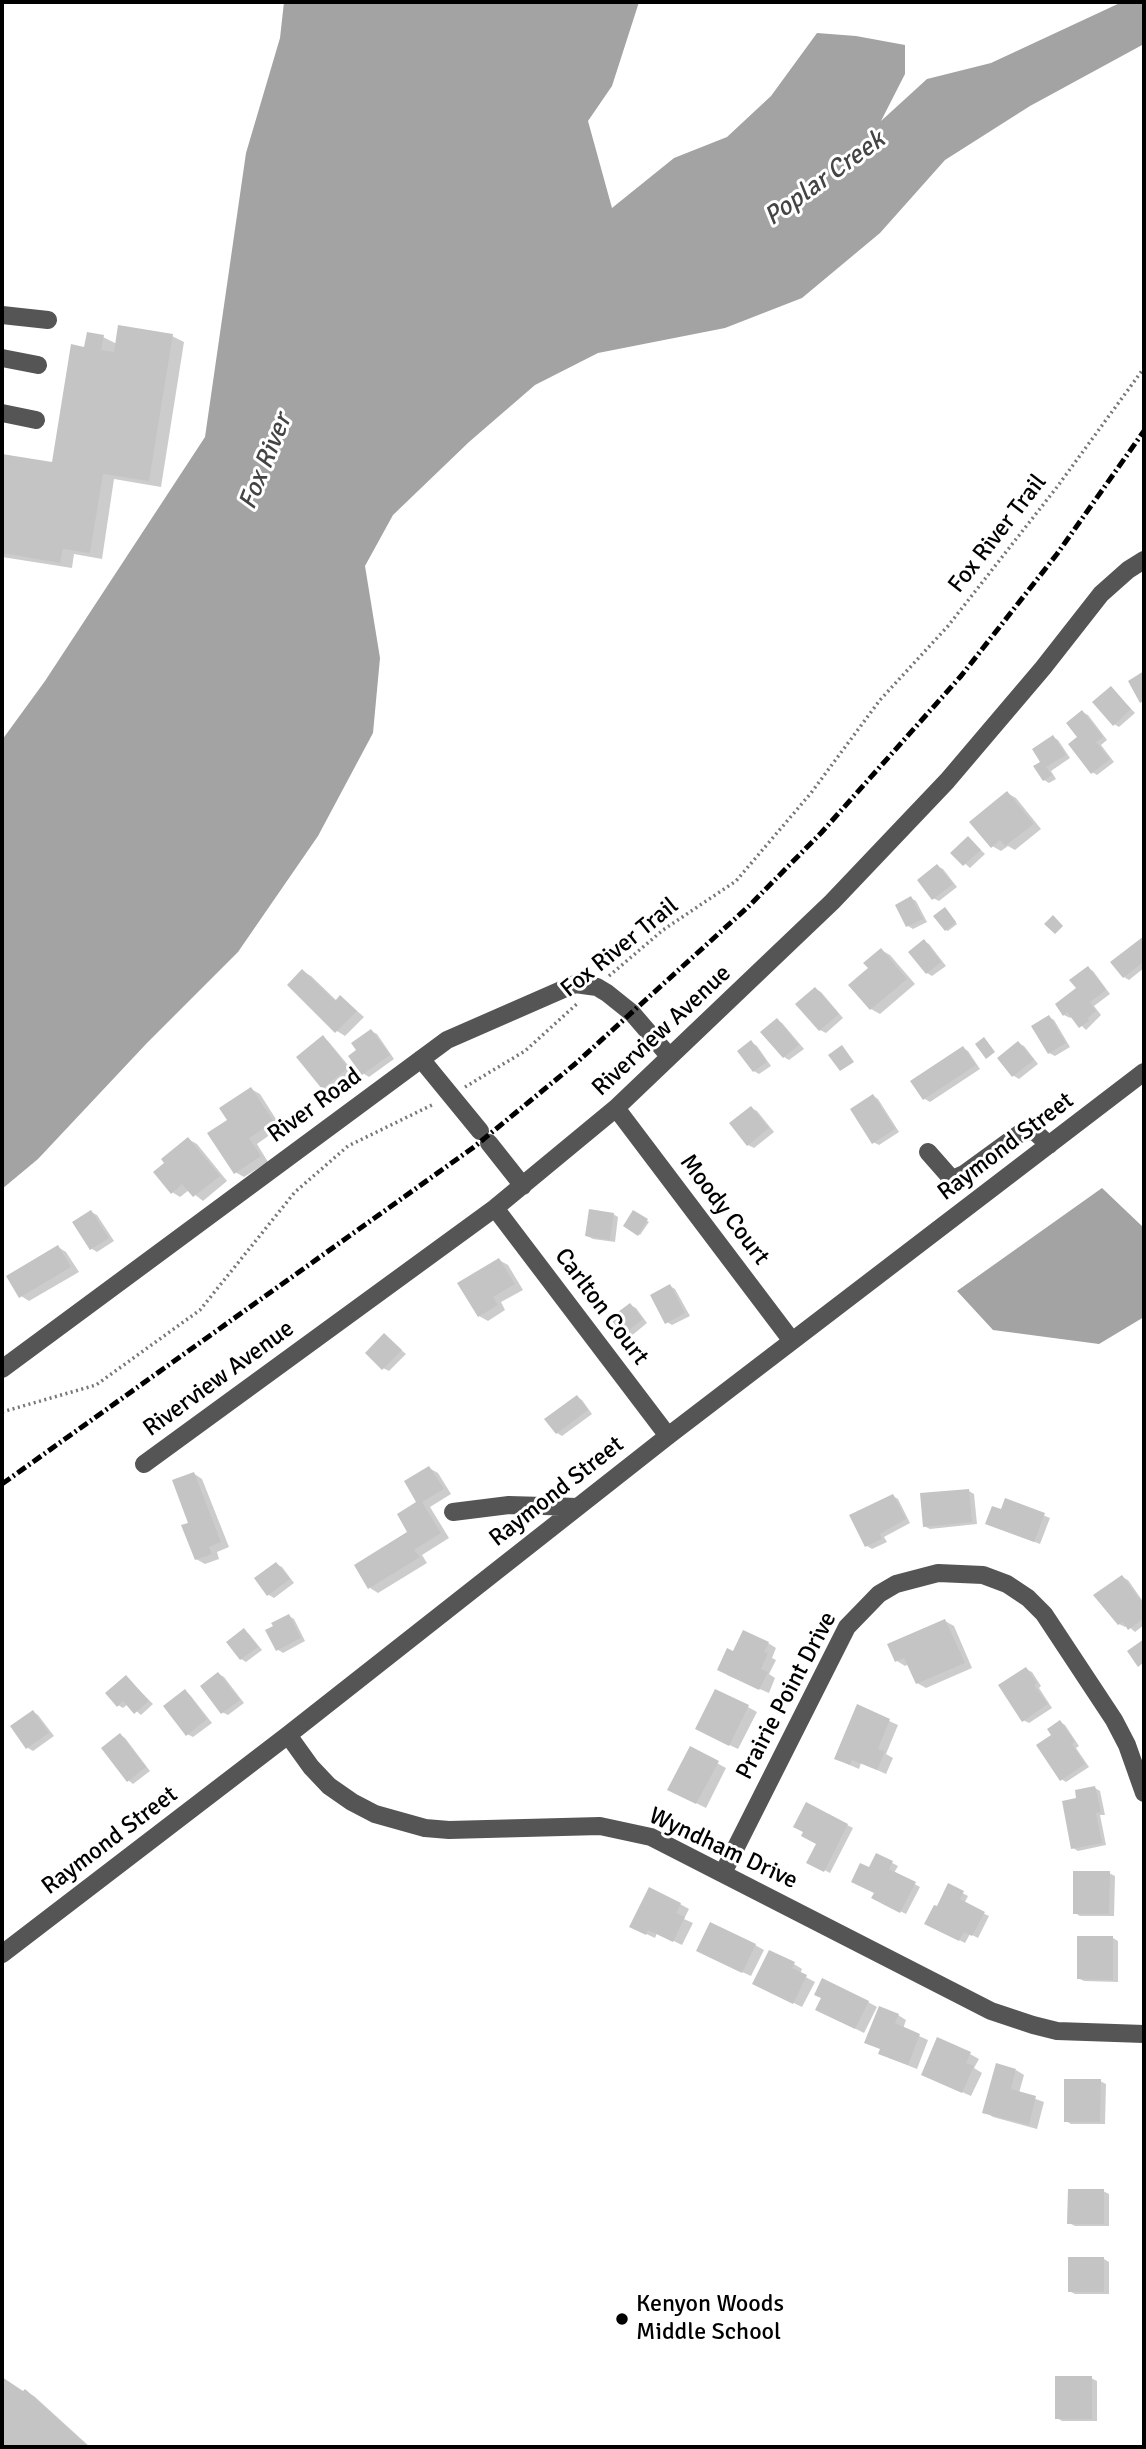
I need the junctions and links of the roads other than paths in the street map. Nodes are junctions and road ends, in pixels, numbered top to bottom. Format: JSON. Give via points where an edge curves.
{"nodes":[{"id":1,"x":2,"y":315,"type":"edge"},
{"id":2,"x":48,"y":320,"type":"dead end"},
{"id":3,"x":2,"y":358,"type":"edge"},
{"id":4,"x":38,"y":365,"type":"dead end"},
{"id":5,"x":2,"y":413,"type":"edge"},
{"id":6,"x":36,"y":420,"type":"dead end"},
{"id":7,"x":1144,"y":560,"type":"edge"},
{"id":8,"x":669,"y":1056,"type":"junction"},
{"id":9,"x":421,"y":1059,"type":"junction"},
{"id":10,"x":1144,"y":1072,"type":"edge"},
{"id":11,"x":616,"y":1108,"type":"junction"},
{"id":12,"x":1049,"y":1145,"type":"junction"},
{"id":13,"x":928,"y":1152,"type":"dead end"},
{"id":14,"x":523,"y":1186,"type":"junction"},
{"id":15,"x":495,"y":1208,"type":"junction"},
{"id":16,"x":792,"y":1342,"type":"junction"},
{"id":17,"x":2,"y":1369,"type":"edge"},
{"id":18,"x":668,"y":1436,"type":"junction"},
{"id":19,"x":144,"y":1464,"type":"dead end"},
{"id":20,"x":578,"y":1507,"type":"junction"},
{"id":21,"x":453,"y":1512,"type":"dead end"},
{"id":22,"x":288,"y":1735,"type":"junction"},
{"id":23,"x":1144,"y":1793,"type":"edge"},
{"id":24,"x":723,"y":1873,"type":"junction"},
{"id":25,"x":2,"y":1954,"type":"edge"},
{"id":26,"x":1144,"y":2034,"type":"edge"}],
"edges":[{"from":1,"to":2,"type":"street"},
{"from":3,"to":4,"type":"street"},
{"from":5,"to":6,"type":"street"},
{"from":7,"to":8,"type":"street","name":"Riverview Avenue","via":[[1101,594],[947,781],[842,892]]},
{"from":8,"to":9,"type":"street","name":"River Road","via":[[632,1013],[597,987],[575,984],[447,1040]]},
{"from":8,"to":11,"type":"street","name":"Riverview Avenue"},
{"from":9,"to":14,"type":"street"},
{"from":9,"to":17,"type":"street","name":"River Road"},
{"from":10,"to":12,"type":"street","name":"Raymond Street"},
{"from":11,"to":14,"type":"street","name":"Riverview Avenue"},
{"from":11,"to":16,"type":"street","name":"Moody Court"},
{"from":12,"to":13,"type":"street","via":[[1033,1130],[1018,1134],[956,1178]]},
{"from":12,"to":16,"type":"street","name":"Raymond Street"},
{"from":14,"to":15,"type":"street","name":"Riverview Avenue"},
{"from":15,"to":18,"type":"street","name":"Carlton Court"},
{"from":15,"to":19,"type":"street","name":"Riverview Avenue"},
{"from":16,"to":18,"type":"street","name":"Raymond Street"},
{"from":18,"to":20,"type":"street","name":"Raymond Street"},
{"from":20,"to":21,"type":"street","via":[[509,1505]]},
{"from":20,"to":22,"type":"street","name":"Raymond Street"},
{"from":22,"to":24,"type":"street","name":"Wyndham Drive","via":[[329,1786],[375,1814],[400,1822],[449,1830],[600,1826],[651,1837]]},
{"from":22,"to":25,"type":"street","name":"Raymond Street"},
{"from":23,"to":24,"type":"street","name":"Prairie Point Drive","via":[[1114,1720],[1044,1614],[1007,1584],[983,1575],[939,1573],[896,1584],[879,1594],[847,1628]]},
{"from":24,"to":26,"type":"street","name":"Wyndham Drive","via":[[991,2011],[1057,2031]]}]}
